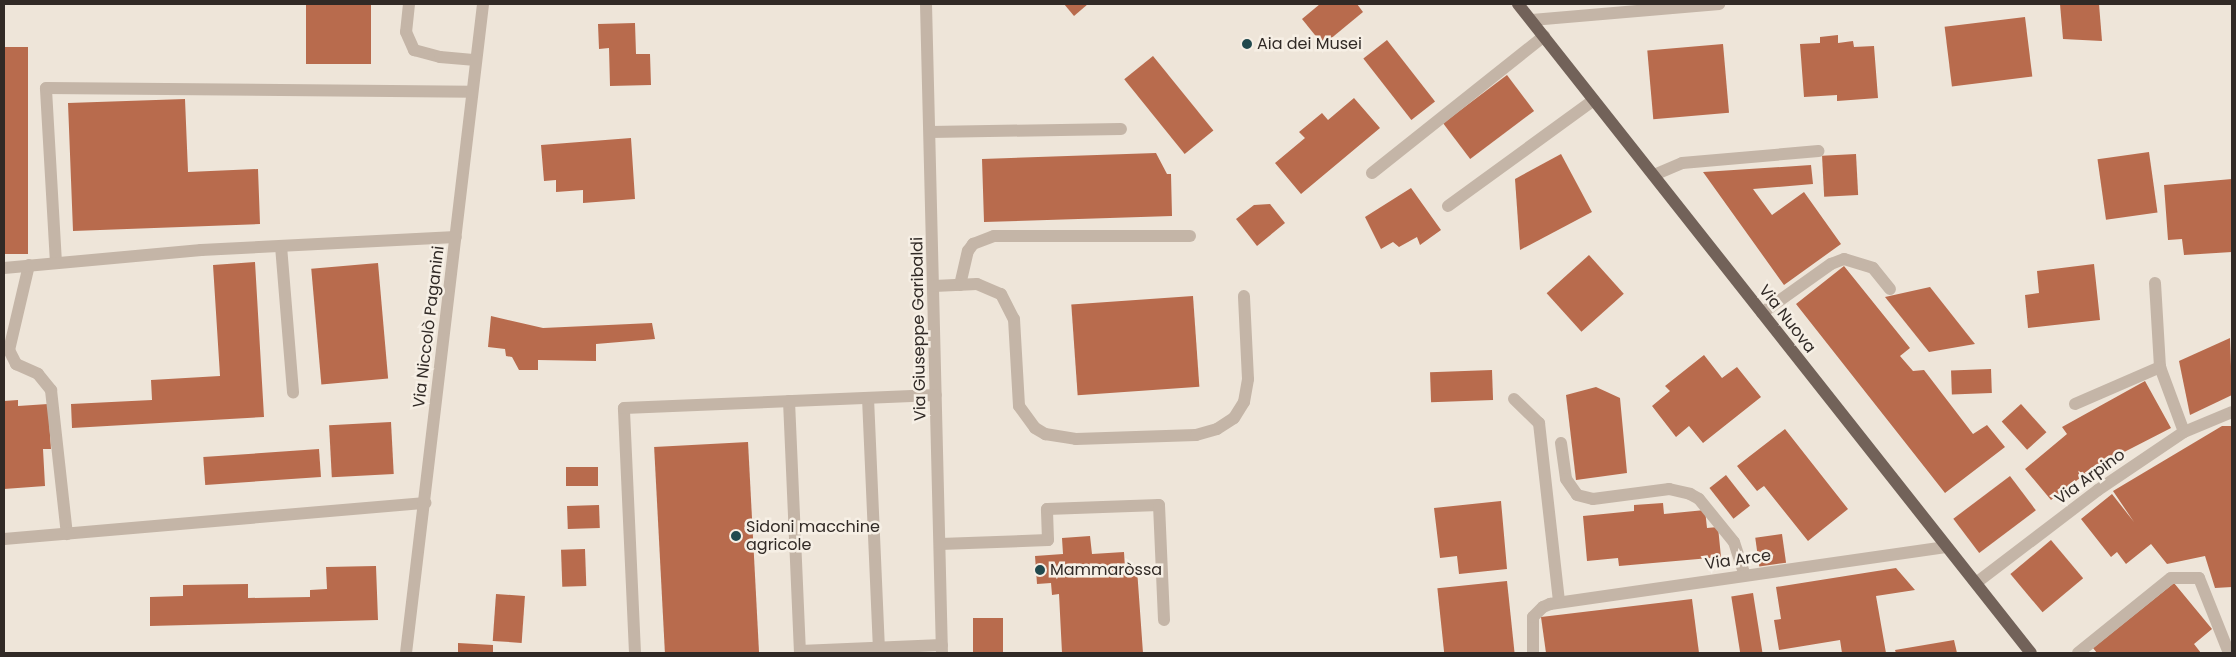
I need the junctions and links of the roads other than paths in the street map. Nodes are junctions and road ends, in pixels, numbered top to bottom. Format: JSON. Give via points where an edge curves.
{"nodes":[{"id":1,"x":408,"y":4,"type":"edge"},
{"id":2,"x":483,"y":4,"type":"edge"},
{"id":3,"x":926,"y":4,"type":"edge"},
{"id":4,"x":1518,"y":4,"type":"edge"},
{"id":5,"x":1719,"y":4,"type":"edge"},
{"id":6,"x":1634,"y":7,"type":"edge"},
{"id":7,"x":1532,"y":20,"type":"junction"},
{"id":8,"x":1544,"y":36,"type":"junction"},
{"id":9,"x":476,"y":60,"type":"junction"},
{"id":10,"x":472,"y":92,"type":"junction"},
{"id":11,"x":1594,"y":100,"type":"junction"},
{"id":12,"x":1121,"y":129,"type":"dead end"},
{"id":13,"x":930,"y":132,"type":"junction"},
{"id":14,"x":1818,"y":151,"type":"dead end"},
{"id":15,"x":1372,"y":173,"type":"dead end"},
{"id":16,"x":1654,"y":175,"type":"junction"},
{"id":17,"x":1448,"y":206,"type":"dead end"},
{"id":18,"x":1190,"y":236,"type":"dead end"},
{"id":19,"x":456,"y":237,"type":"junction"},
{"id":20,"x":281,"y":246,"type":"junction"},
{"id":21,"x":56,"y":263,"type":"junction"},
{"id":22,"x":28,"y":265,"type":"junction"},
{"id":23,"x":4,"y":268,"type":"edge"},
{"id":24,"x":2155,"y":282,"type":"dead end"},
{"id":25,"x":960,"y":285,"type":"junction"},
{"id":26,"x":934,"y":286,"type":"junction"},
{"id":27,"x":1890,"y":289,"type":"dead end"},
{"id":28,"x":1244,"y":296,"type":"dead end"},
{"id":29,"x":1762,"y":313,"type":"junction"},
{"id":30,"x":2160,"y":367,"type":"junction"},
{"id":31,"x":292,"y":393,"type":"dead end"},
{"id":32,"x":936,"y":395,"type":"junction"},
{"id":33,"x":868,"y":398,"type":"junction"},
{"id":34,"x":1514,"y":399,"type":"dead end"},
{"id":35,"x":789,"y":401,"type":"junction"},
{"id":36,"x":2075,"y":404,"type":"dead end"},
{"id":37,"x":2232,"y":412,"type":"edge"},
{"id":38,"x":2184,"y":432,"type":"junction"},
{"id":39,"x":1561,"y":442,"type":"dead end"},
{"id":40,"x":425,"y":503,"type":"junction"},
{"id":41,"x":67,"y":534,"type":"junction"},
{"id":42,"x":4,"y":539,"type":"edge"},
{"id":43,"x":940,"y":544,"type":"junction"},
{"id":44,"x":1946,"y":547,"type":"junction"},
{"id":45,"x":1746,"y":575,"type":"junction"},
{"id":46,"x":1976,"y":583,"type":"junction"},
{"id":47,"x":1559,"y":602,"type":"junction"},
{"id":48,"x":1164,"y":620,"type":"dead end"},
{"id":49,"x":880,"y":647,"type":"junction"},
{"id":50,"x":942,"y":649,"type":"edge"},
{"id":51,"x":800,"y":652,"type":"edge"},
{"id":52,"x":406,"y":653,"type":"edge"},
{"id":53,"x":635,"y":653,"type":"edge"},
{"id":54,"x":1533,"y":653,"type":"edge"},
{"id":55,"x":2031,"y":653,"type":"edge"},
{"id":56,"x":2078,"y":653,"type":"edge"},
{"id":57,"x":2229,"y":653,"type":"edge"}],
"edges":[{"from":1,"to":9,"type":"street","via":[[406,32],[414,50],[440,58]]},
{"from":2,"to":9,"type":"street","name":"Via Niccolò Paganini"},
{"from":3,"to":13,"type":"street","name":"Via Giuseppe Garibaldi"},
{"from":4,"to":7,"type":"main road","name":"Via Nuova"},
{"from":5,"to":6,"type":"street"},
{"from":6,"to":7,"type":"street"},
{"from":7,"to":8,"type":"main road","name":"Via Nuova"},
{"from":8,"to":11,"type":"main road","name":"Via Nuova"},
{"from":8,"to":15,"type":"street"},
{"from":9,"to":10,"type":"street","name":"Via Niccolò Paganini"},
{"from":10,"to":19,"type":"street","name":"Via Niccolò Paganini"},
{"from":10,"to":21,"type":"street","via":[[46,88]]},
{"from":11,"to":16,"type":"main road","name":"Via Nuova"},
{"from":11,"to":17,"type":"street"},
{"from":12,"to":13,"type":"street"},
{"from":13,"to":26,"type":"street","name":"Via Giuseppe Garibaldi"},
{"from":14,"to":16,"type":"street","via":[[1682,163]]},
{"from":16,"to":29,"type":"main road","name":"Via Nuova"},
{"from":18,"to":25,"type":"street","via":[[994,236],[973,244],[968,251]]},
{"from":19,"to":20,"type":"street"},
{"from":19,"to":40,"type":"street","name":"Via Niccolò Paganini"},
{"from":20,"to":21,"type":"street"},
{"from":20,"to":31,"type":"street"},
{"from":21,"to":22,"type":"street"},
{"from":22,"to":23,"type":"street"},
{"from":22,"to":41,"type":"street","via":[[9,350],[16,364],[38,374],[52,390]]},
{"from":24,"to":30,"type":"street"},
{"from":25,"to":26,"type":"street"},
{"from":25,"to":28,"type":"street","via":[[985,286],[1006,301],[1014,319],[1019,406],[1030,423],[1045,434],[1076,439],[1196,435],[1217,429],[1234,418],[1244,402],[1248,379]]},
{"from":26,"to":32,"type":"street","name":"Via Giuseppe Garibaldi"},
{"from":27,"to":29,"type":"street","via":[[1873,268],[1844,259],[1831,264]]},
{"from":29,"to":44,"type":"main road","name":"Via Nuova"},
{"from":30,"to":36,"type":"street"},
{"from":30,"to":38,"type":"street"},
{"from":32,"to":33,"type":"street"},
{"from":32,"to":43,"type":"street","name":"Via Giuseppe Garibaldi"},
{"from":33,"to":35,"type":"street"},
{"from":33,"to":49,"type":"street"},
{"from":34,"to":47,"type":"street","via":[[1539,423]]},
{"from":35,"to":51,"type":"street"},
{"from":35,"to":53,"type":"street","via":[[624,408]]},
{"from":37,"to":38,"type":"street","name":"Via Arpino"},
{"from":38,"to":46,"type":"street","name":"Via Arpino","via":[[2098,490]]},
{"from":39,"to":45,"type":"street","via":[[1566,479],[1577,495],[1593,499],[1669,489],[1699,499],[1734,542]]},
{"from":40,"to":41,"type":"street"},
{"from":40,"to":52,"type":"street","name":"Via Niccolò Paganini"},
{"from":41,"to":42,"type":"street"},
{"from":43,"to":48,"type":"street","via":[[1048,540],[1047,509],[1159,505]]},
{"from":43,"to":50,"type":"street","name":"Via Giuseppe Garibaldi"},
{"from":44,"to":45,"type":"street","name":"Via Arce"},
{"from":44,"to":46,"type":"main road","name":"Via Nuova"},
{"from":45,"to":47,"type":"street","name":"Via Arce"},
{"from":46,"to":55,"type":"main road","name":"Via Nuova"},
{"from":47,"to":54,"type":"street","name":"Via Arce","via":[[1537,612],[1532,626]]},
{"from":49,"to":50,"type":"street"},
{"from":49,"to":51,"type":"street"},
{"from":56,"to":57,"type":"street","via":[[2171,578],[2199,578]]}]}
